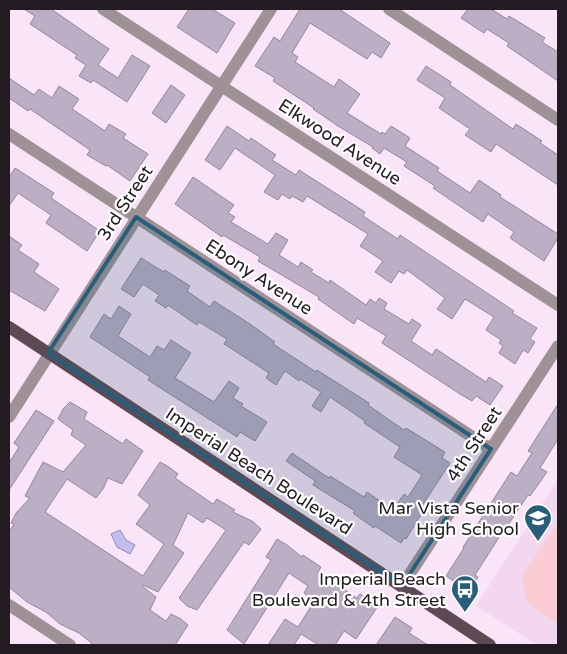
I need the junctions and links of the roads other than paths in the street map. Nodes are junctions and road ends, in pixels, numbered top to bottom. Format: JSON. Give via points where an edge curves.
{"nodes":[{"id":1,"x":104,"y":9,"type":"edge"},
{"id":2,"x":271,"y":9,"type":"edge"},
{"id":3,"x":388,"y":9,"type":"edge"},
{"id":4,"x":221,"y":86,"type":"junction"},
{"id":5,"x":558,"y":120,"type":"edge"},
{"id":6,"x":9,"y":134,"type":"edge"},
{"id":7,"x":136,"y":217,"type":"junction"},
{"id":8,"x":558,"y":305,"type":"edge"},
{"id":9,"x":9,"y":326,"type":"edge"},
{"id":10,"x":558,"y":346,"type":"edge"},
{"id":11,"x":48,"y":353,"type":"junction"},
{"id":12,"x":9,"y":417,"type":"edge"},
{"id":13,"x":491,"y":450,"type":"junction"},
{"id":14,"x":402,"y":586,"type":"junction"},
{"id":15,"x":9,"y":604,"type":"edge"},
{"id":16,"x":70,"y":645,"type":"edge"},
{"id":17,"x":490,"y":645,"type":"edge"}],
"edges":[{"from":1,"to":4,"type":"street","name":"Elkwood Avenue"},
{"from":2,"to":4,"type":"street","name":"3rd Street"},
{"from":3,"to":5,"type":"street"},
{"from":4,"to":7,"type":"street","name":"3rd Street"},
{"from":4,"to":8,"type":"street","name":"Elkwood Avenue"},
{"from":6,"to":7,"type":"street","name":"Ebony Avenue"},
{"from":7,"to":11,"type":"street","name":"3rd Street"},
{"from":7,"to":13,"type":"street","name":"Ebony Avenue"},
{"from":9,"to":11,"type":"main road","name":"Imperial Beach Boulevard"},
{"from":10,"to":13,"type":"street","name":"4th Street"},
{"from":11,"to":12,"type":"street","name":"3rd Street"},
{"from":11,"to":14,"type":"main road","name":"Imperial Beach Boulevard"},
{"from":13,"to":14,"type":"street","name":"4th Street"},
{"from":14,"to":17,"type":"main road","name":"Imperial Beach Boulevard"},
{"from":15,"to":16,"type":"street"}]}
